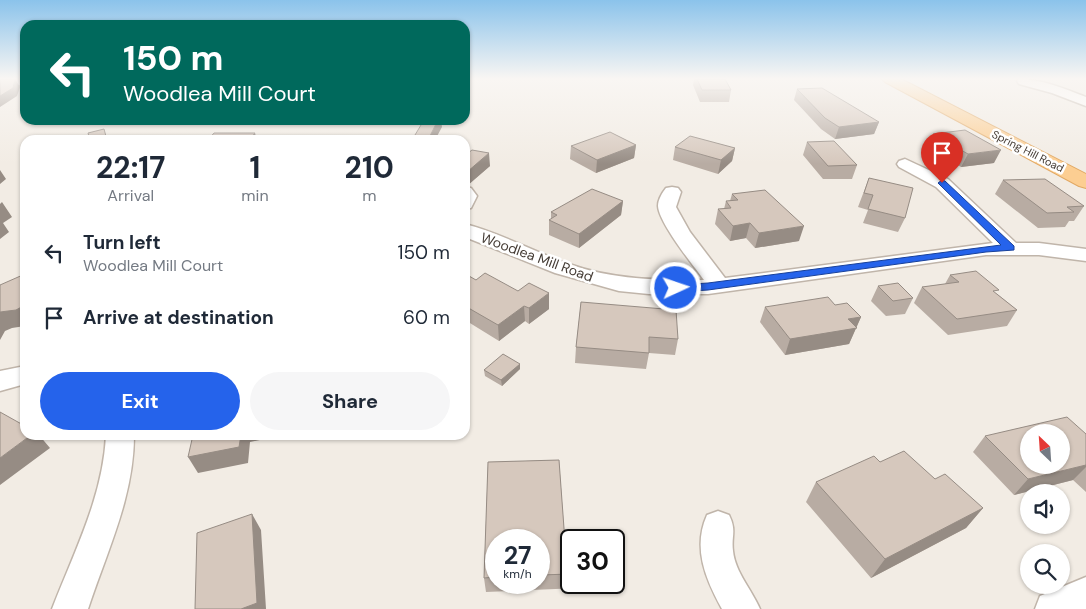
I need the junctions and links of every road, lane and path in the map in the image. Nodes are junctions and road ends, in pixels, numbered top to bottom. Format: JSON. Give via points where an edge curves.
{"nodes":[{"id":1,"x":945,"y":107,"type":"edge"},
{"id":2,"x":905,"y":164,"type":"dead end"},
{"id":3,"x":1086,"y":182,"type":"edge"},
{"id":4,"x":672,"y":192,"type":"dead end"},
{"id":5,"x":470,"y":232,"type":"edge"},
{"id":6,"x":1010,"y":248,"type":"junction"},
{"id":7,"x":1086,"y":255,"type":"edge"},
{"id":8,"x":719,"y":286,"type":"junction"},
{"id":9,"x":20,"y":376,"type":"edge"},
{"id":10,"x":0,"y":381,"type":"edge"},
{"id":11,"x":120,"y":440,"type":"edge"},
{"id":12,"x":718,"y":526,"type":"dead end"},
{"id":13,"x":1086,"y":595,"type":"edge"},
{"id":14,"x":70,"y":609,"type":"edge"},
{"id":15,"x":742,"y":609,"type":"edge"},
{"id":16,"x":1053,"y":609,"type":"edge"}],
"edges":[{"from":1,"to":3,"type":"main road","name":"Spring Hill Road"},
{"from":2,"to":6,"type":"street","via":[[942,183]]},
{"from":4,"to":8,"type":"street","via":[[667,205],[669,213]]},
{"from":5,"to":8,"type":"street","name":"Woodlea Mill Road","via":[[562,269],[619,284],[676,288]]},
{"from":6,"to":7,"type":"street","name":"Woodlea Mill Road"},
{"from":6,"to":8,"type":"street","name":"Woodlea Mill Road"},
{"from":9,"to":10,"type":"street"},
{"from":11,"to":14,"type":"street","via":[[119,465],[111,497]]},
{"from":12,"to":15,"type":"street","via":[[716,551],[725,580]]},
{"from":13,"to":16,"type":"street"}]}
